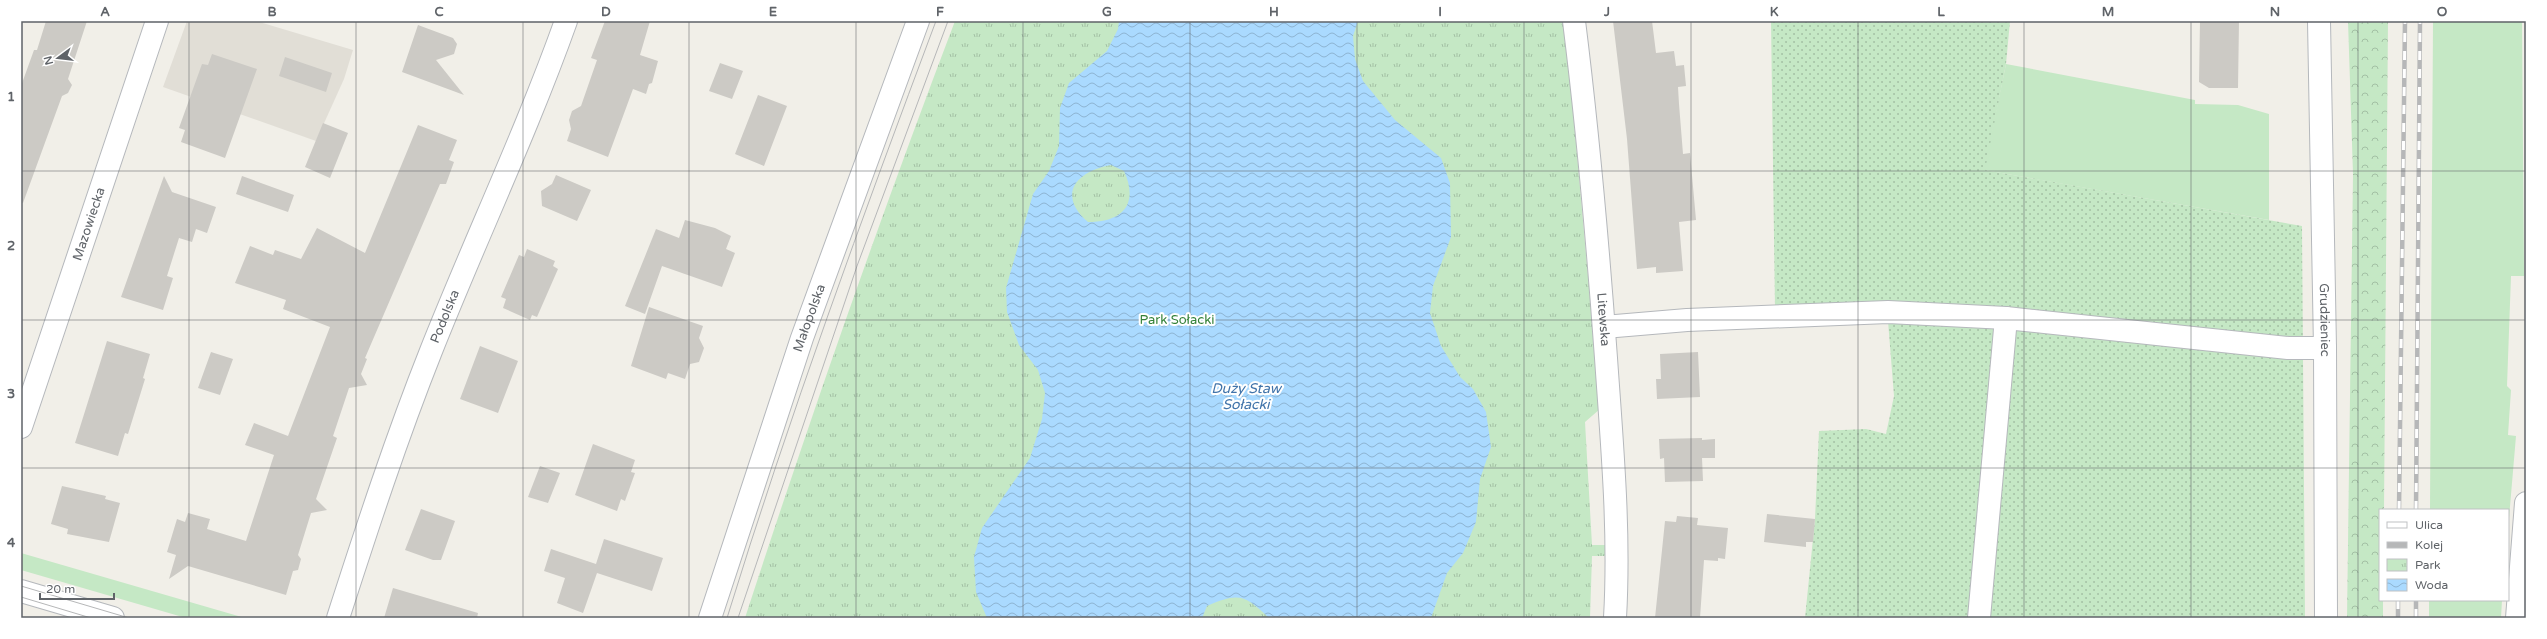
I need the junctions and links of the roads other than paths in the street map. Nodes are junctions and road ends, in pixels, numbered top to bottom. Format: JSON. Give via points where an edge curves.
{"nodes":[{"id":1,"x":157,"y":21,"type":"edge"},
{"id":2,"x":566,"y":21,"type":"edge"},
{"id":3,"x":918,"y":21,"type":"edge"},
{"id":4,"x":1574,"y":21,"type":"edge"},
{"id":5,"x":2319,"y":21,"type":"edge"},
{"id":6,"x":2006,"y":318,"type":"junction"},
{"id":7,"x":1604,"y":327,"type":"junction"},
{"id":8,"x":2325,"y":348,"type":"junction"},
{"id":9,"x":21,"y":427,"type":"edge"},
{"id":10,"x":2526,"y":503,"type":"edge"},
{"id":11,"x":21,"y":592,"type":"edge"},
{"id":12,"x":113,"y":618,"type":"edge"},
{"id":13,"x":338,"y":618,"type":"edge"},
{"id":14,"x":710,"y":618,"type":"edge"},
{"id":15,"x":1615,"y":618,"type":"edge"},
{"id":16,"x":1979,"y":618,"type":"edge"},
{"id":17,"x":2326,"y":618,"type":"edge"},
{"id":18,"x":2517,"y":618,"type":"edge"}],
"edges":[{"from":1,"to":9,"type":"street","name":"Mazowiecka"},
{"from":2,"to":13,"type":"street","name":"Podolska","via":[[542,88],[431,351],[380,491]]},
{"from":3,"to":14,"type":"street","name":"Małopolska","via":[[802,338]]},
{"from":4,"to":7,"type":"street","name":"Litewska"},
{"from":5,"to":8,"type":"street","name":"Grudzieniec"},
{"from":6,"to":7,"type":"street","via":[[1888,312],[1674,321]]},
{"from":6,"to":8,"type":"street","via":[[2288,348]]},
{"from":6,"to":16,"type":"street"},
{"from":7,"to":15,"type":"street","name":"Litewska","via":[[1618,518]]},
{"from":8,"to":17,"type":"street","name":"Grudzieniec"},
{"from":10,"to":18,"type":"street"},
{"from":11,"to":12,"type":"street"}]}
